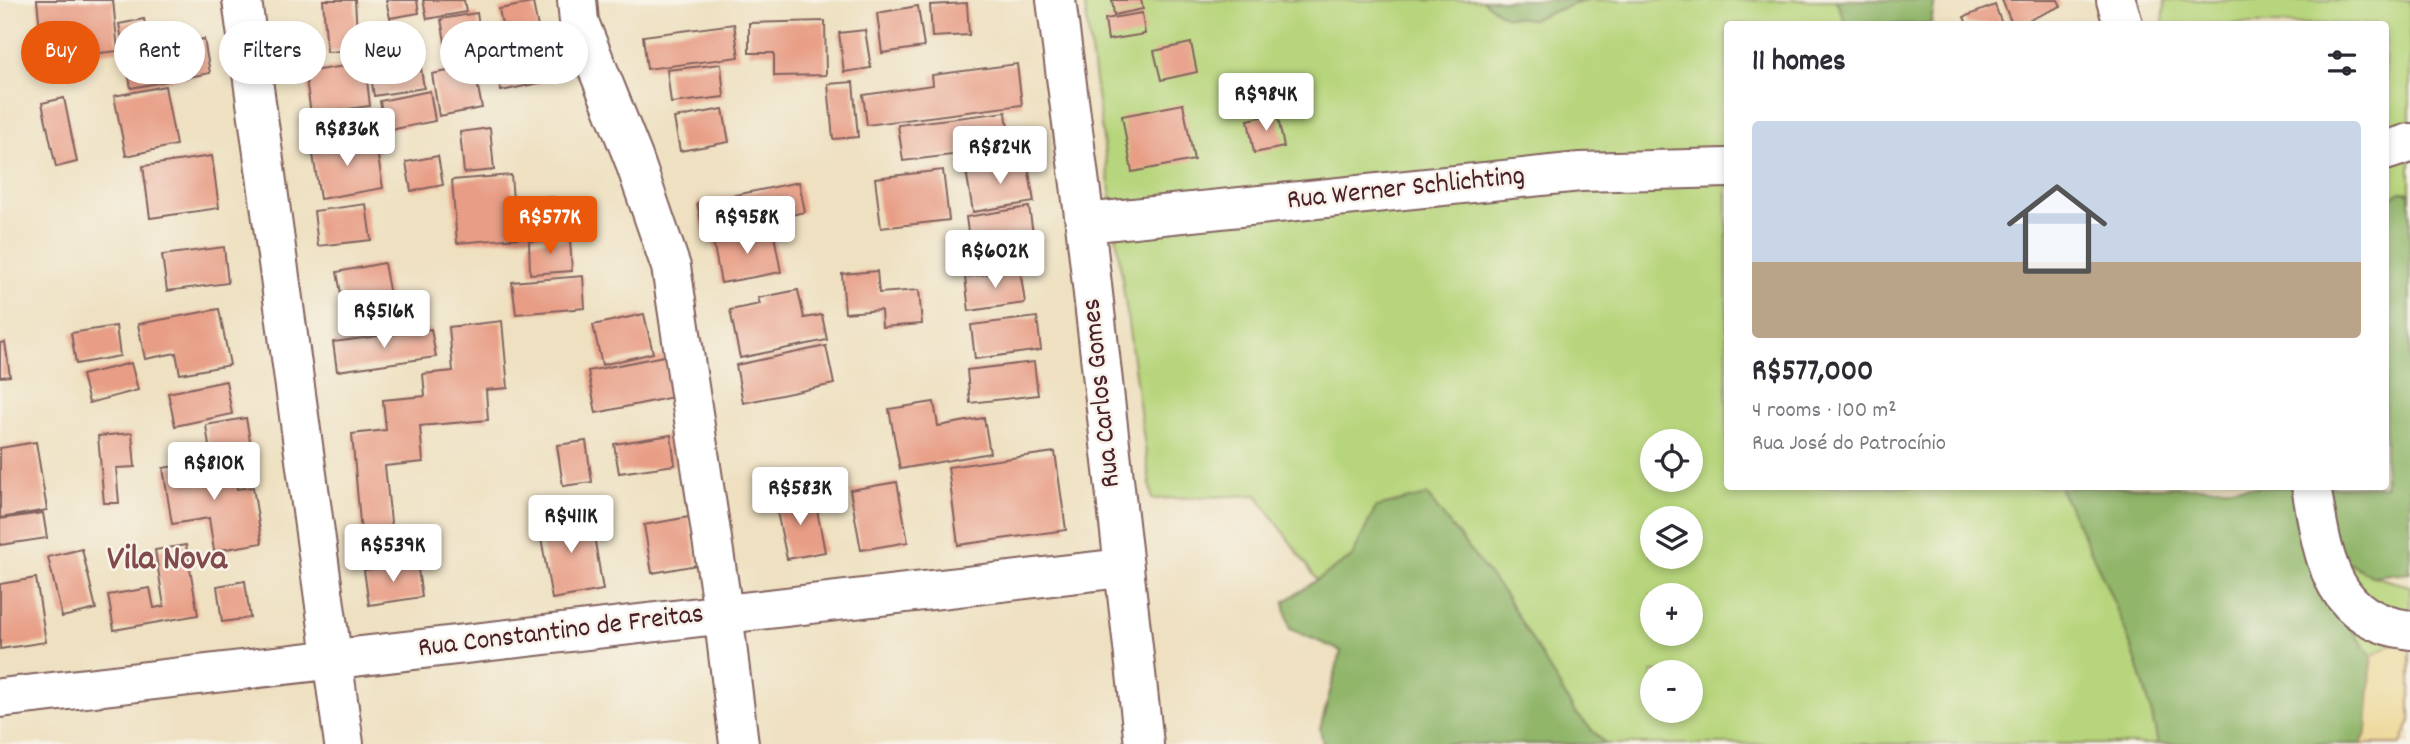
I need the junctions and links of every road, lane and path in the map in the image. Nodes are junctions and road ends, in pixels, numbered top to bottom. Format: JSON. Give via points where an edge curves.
{"nodes":[{"id":1,"x":242,"y":0,"type":"edge"},
{"id":2,"x":577,"y":0,"type":"edge"},
{"id":3,"x":1056,"y":0,"type":"edge"},
{"id":4,"x":2116,"y":0,"type":"edge"},
{"id":5,"x":2122,"y":21,"type":"edge"},
{"id":6,"x":2410,"y":143,"type":"edge"},
{"id":7,"x":2389,"y":150,"type":"edge"},
{"id":8,"x":1724,"y":168,"type":"edge"},
{"id":9,"x":1085,"y":223,"type":"junction"},
{"id":10,"x":2312,"y":490,"type":"edge"},
{"id":11,"x":1122,"y":568,"type":"junction"},
{"id":12,"x":723,"y":612,"type":"junction"},
{"id":13,"x":2410,"y":630,"type":"edge"},
{"id":14,"x":333,"y":661,"type":"junction"},
{"id":15,"x":0,"y":698,"type":"edge"},
{"id":16,"x":344,"y":744,"type":"edge"},
{"id":17,"x":738,"y":744,"type":"edge"},
{"id":18,"x":1144,"y":744,"type":"edge"}],
"edges":[{"from":1,"to":14,"type":"street"},
{"from":2,"to":12,"type":"street","via":[[579,22],[671,267]]},
{"from":3,"to":9,"type":"street","name":"Rua Carlos Gomes"},
{"from":4,"to":5,"type":"street"},
{"from":6,"to":7,"type":"street"},
{"from":8,"to":9,"type":"street","name":"Rua Werner Schlichting","via":[[1580,172]]},
{"from":9,"to":11,"type":"street","name":"Rua Carlos Gomes"},
{"from":10,"to":13,"type":"street","via":[[2325,564],[2351,604],[2384,627]]},
{"from":11,"to":12,"type":"street","name":"Rua Constantino de Freitas"},
{"from":11,"to":18,"type":"street","name":"Rua Carlos Gomes"},
{"from":12,"to":14,"type":"street","name":"Rua Constantino de Freitas"},
{"from":12,"to":17,"type":"street"},
{"from":14,"to":15,"type":"street","name":"Rua Constantino de Freitas"},
{"from":14,"to":16,"type":"street"}]}
